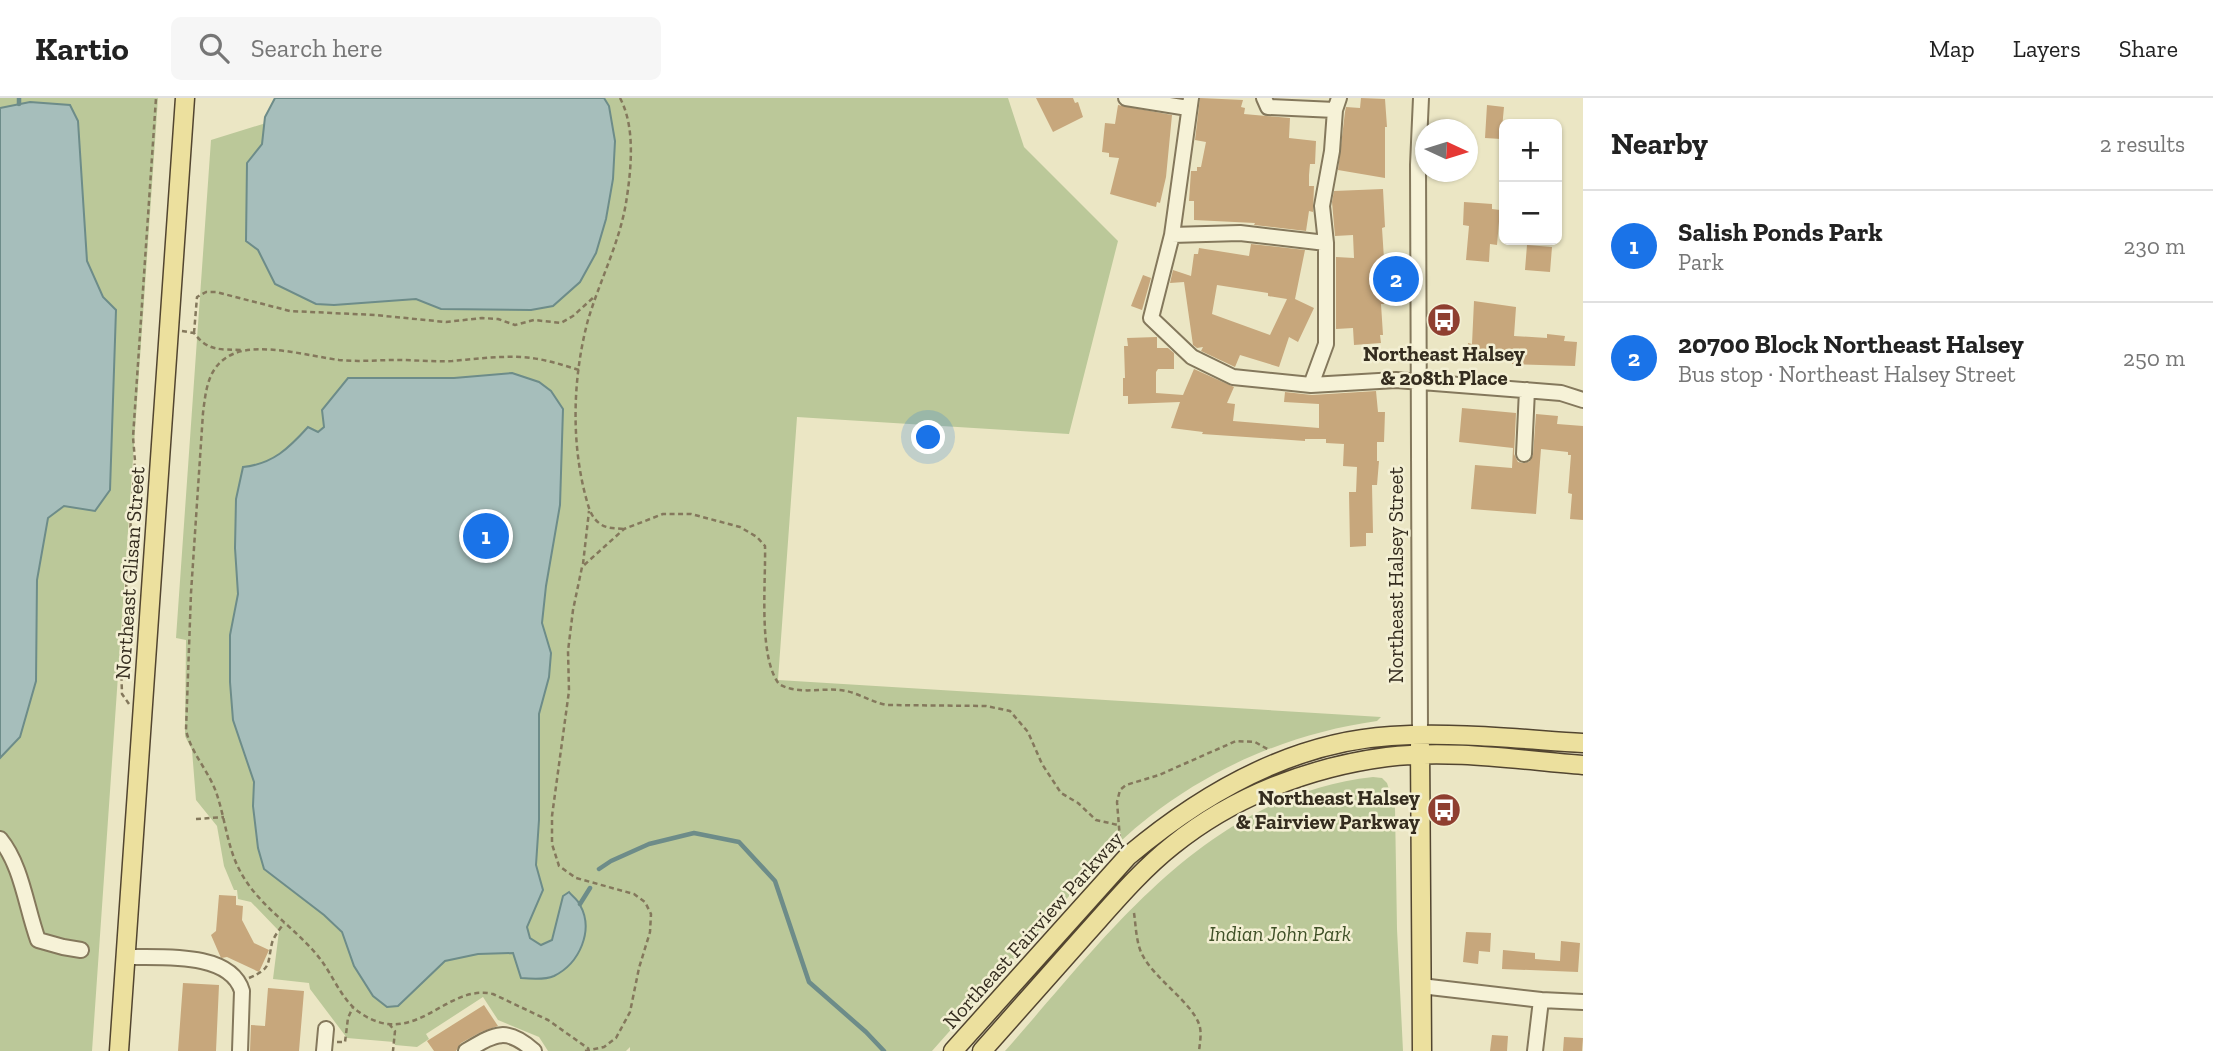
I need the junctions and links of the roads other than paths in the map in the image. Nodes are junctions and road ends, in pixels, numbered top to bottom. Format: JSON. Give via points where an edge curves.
{"nodes":[{"id":1,"x":185,"y":98,"type":"edge"},
{"id":2,"x":1126,"y":98,"type":"edge"},
{"id":3,"x":1264,"y":98,"type":"edge"},
{"id":4,"x":1421,"y":98,"type":"edge"},
{"id":5,"x":1189,"y":103,"type":"edge"},
{"id":6,"x":1337,"y":104,"type":"edge"},
{"id":7,"x":1172,"y":235,"type":"junction"},
{"id":8,"x":1326,"y":243,"type":"junction"},
{"id":9,"x":1418,"y":383,"type":"junction"},
{"id":10,"x":1311,"y":385,"type":"junction"},
{"id":11,"x":1527,"y":390,"type":"junction"},
{"id":12,"x":1583,"y":400,"type":"edge"},
{"id":13,"x":1524,"y":454,"type":"dead end"},
{"id":14,"x":1420,"y":735,"type":"junction"},
{"id":15,"x":1583,"y":743,"type":"edge"},
{"id":16,"x":1420,"y":756,"type":"junction"},
{"id":17,"x":1583,"y":765,"type":"edge"},
{"id":18,"x":0,"y":839,"type":"edge"},
{"id":19,"x":81,"y":950,"type":"dead end"},
{"id":20,"x":126,"y":957,"type":"junction"},
{"id":21,"x":1421,"y":986,"type":"junction"},
{"id":22,"x":1541,"y":1000,"type":"junction"},
{"id":23,"x":1583,"y":1002,"type":"edge"},
{"id":24,"x":119,"y":1051,"type":"edge"},
{"id":25,"x":240,"y":1051,"type":"edge"},
{"id":26,"x":467,"y":1051,"type":"edge"},
{"id":27,"x":534,"y":1051,"type":"edge"},
{"id":28,"x":953,"y":1051,"type":"edge"},
{"id":29,"x":982,"y":1051,"type":"edge"},
{"id":30,"x":1422,"y":1051,"type":"edge"},
{"id":31,"x":1535,"y":1051,"type":"edge"}],
"edges":[{"from":1,"to":20,"type":"main road","name":"Northeast Glisan Street"},
{"from":2,"to":5,"type":"street"},
{"from":3,"to":6,"type":"street","via":[[1268,107]]},
{"from":4,"to":9,"type":"street","name":"Northeast Halsey Street"},
{"from":5,"to":7,"type":"street"},
{"from":6,"to":8,"type":"street","via":[[1322,206]]},
{"from":7,"to":8,"type":"street","via":[[1240,233]]},
{"from":7,"to":10,"type":"street","via":[[1152,318],[1192,357],[1233,377]]},
{"from":8,"to":10,"type":"street","via":[[1326,344]]},
{"from":9,"to":10,"type":"street"},
{"from":9,"to":11,"type":"street"},
{"from":9,"to":14,"type":"street","name":"Northeast Halsey Street"},
{"from":11,"to":12,"type":"street"},
{"from":11,"to":13,"type":"street"},
{"from":14,"to":15,"type":"main road","name":"Northeast Fairview Parkway"},
{"from":14,"to":16,"type":"main road","name":"Northeast Halsey Street"},
{"from":14,"to":28,"type":"main road","name":"Northeast Fairview Parkway","via":[[1356,741],[1277,762],[1198,802],[1128,856]]},
{"from":16,"to":17,"type":"main road","name":"Northeast Fairview Parkway"},
{"from":16,"to":21,"type":"main road","name":"Northeast Halsey Street"},
{"from":16,"to":29,"type":"main road","name":"Northeast Fairview Parkway","via":[[1389,757],[1306,774],[1248,798],[1184,837],[1132,883]]},
{"from":18,"to":19,"type":"street","via":[[20,879],[38,940]]},
{"from":20,"to":24,"type":"main road","name":"Northeast Glisan Street"},
{"from":20,"to":25,"type":"street","via":[[206,961],[233,974],[243,1002]]},
{"from":21,"to":22,"type":"street"},
{"from":21,"to":30,"type":"main road","name":"Northeast Halsey Street"},
{"from":22,"to":23,"type":"street"},
{"from":22,"to":31,"type":"street"},
{"from":26,"to":27,"type":"street","via":[[494,1034],[505,1034]]}]}
